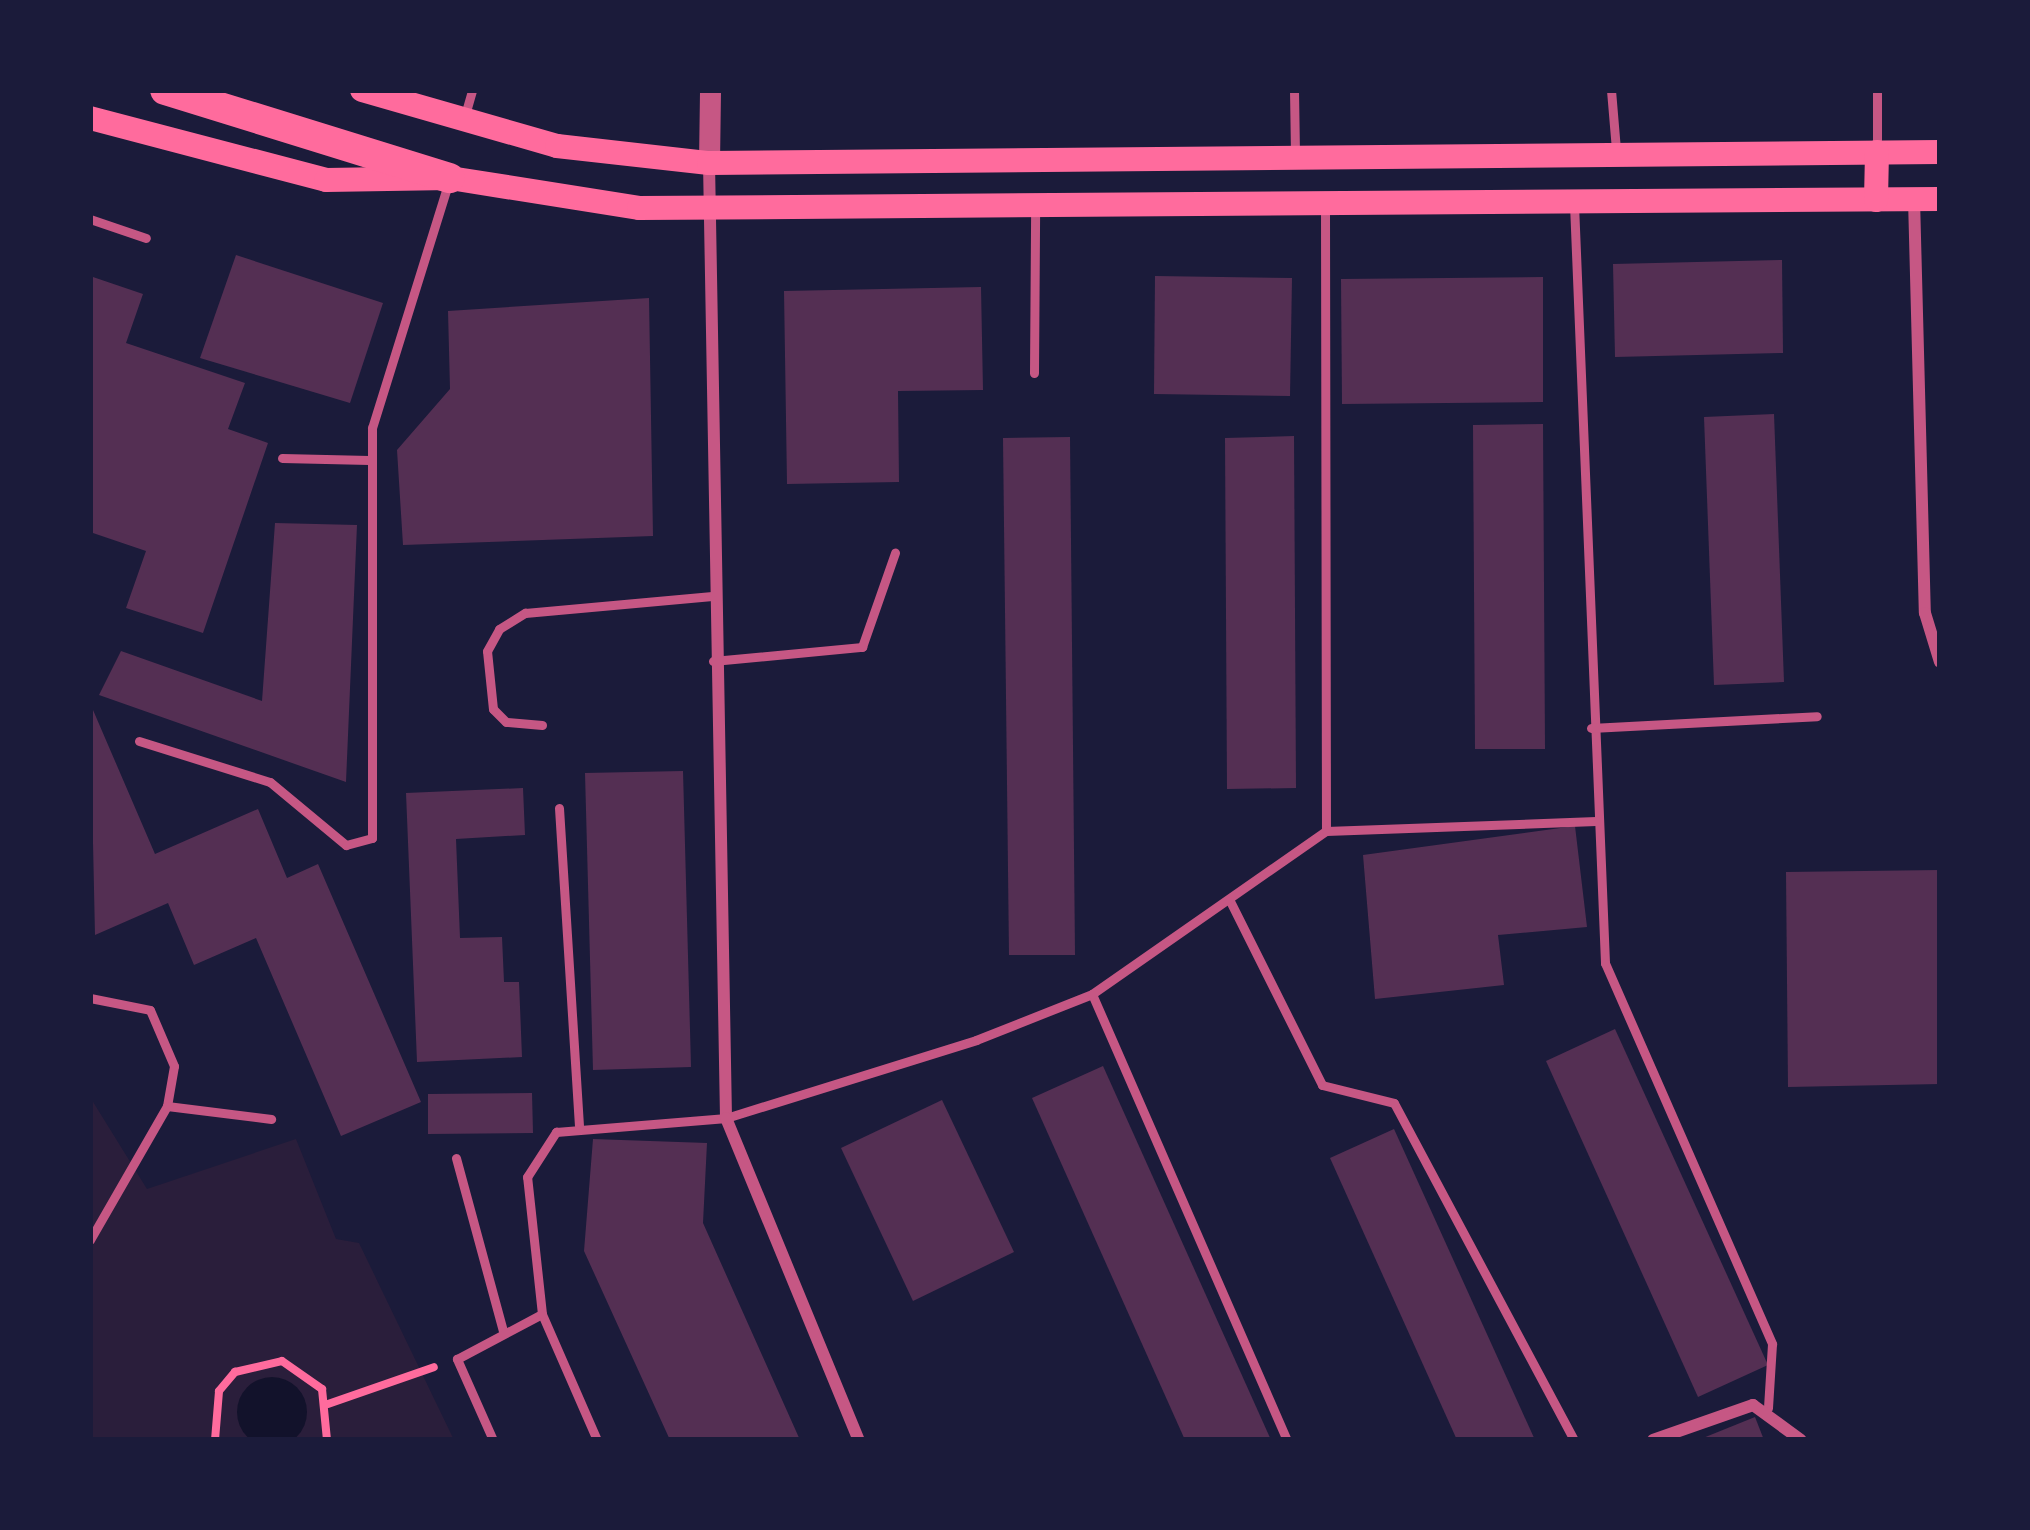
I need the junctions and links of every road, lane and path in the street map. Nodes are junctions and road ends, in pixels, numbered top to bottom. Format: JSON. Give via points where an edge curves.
{"nodes":[{"id":1,"x":165,"y":90,"type":"edge"},
{"id":2,"x":362,"y":90,"type":"edge"},
{"id":3,"x":472,"y":90,"type":"edge"},
{"id":4,"x":710,"y":90,"type":"edge"},
{"id":5,"x":1294,"y":90,"type":"edge"},
{"id":6,"x":1612,"y":90,"type":"edge"},
{"id":7,"x":1877,"y":90,"type":"edge"},
{"id":8,"x":90,"y":118,"type":"edge"},
{"id":9,"x":464,"y":120,"type":"junction"},
{"id":10,"x":1877,"y":152,"type":"junction"},
{"id":11,"x":1940,"y":152,"type":"edge"},
{"id":12,"x":1616,"y":156,"type":"junction"},
{"id":13,"x":1296,"y":159,"type":"junction"},
{"id":14,"x":709,"y":163,"type":"junction"},
{"id":15,"x":450,"y":178,"type":"junction"},
{"id":16,"x":1876,"y":200,"type":"junction"},
{"id":17,"x":1927,"y":200,"type":"edge"},
{"id":18,"x":1574,"y":204,"type":"junction"},
{"id":19,"x":1325,"y":208,"type":"junction"},
{"id":20,"x":710,"y":211,"type":"junction"},
{"id":21,"x":1035,"y":212,"type":"junction"},
{"id":22,"x":90,"y":219,"type":"edge"},
{"id":23,"x":146,"y":238,"type":"dead end"},
{"id":24,"x":1034,"y":374,"type":"dead end"},
{"id":25,"x":282,"y":458,"type":"dead end"},
{"id":26,"x":369,"y":460,"type":"junction"},
{"id":27,"x":895,"y":553,"type":"dead end"},
{"id":28,"x":712,"y":596,"type":"junction"},
{"id":29,"x":713,"y":661,"type":"junction"},
{"id":30,"x":1940,"y":662,"type":"edge"},
{"id":31,"x":1817,"y":716,"type":"dead end"},
{"id":32,"x":542,"y":725,"type":"dead end"},
{"id":33,"x":1592,"y":728,"type":"junction"},
{"id":34,"x":139,"y":741,"type":"dead end"},
{"id":35,"x":560,"y":808,"type":"dead end"},
{"id":36,"x":1596,"y":821,"type":"junction"},
{"id":37,"x":1326,"y":831,"type":"junction"},
{"id":38,"x":1229,"y":899,"type":"junction"},
{"id":39,"x":1092,"y":994,"type":"junction"},
{"id":40,"x":90,"y":998,"type":"edge"},
{"id":41,"x":167,"y":1106,"type":"junction"},
{"id":42,"x":726,"y":1118,"type":"junction"},
{"id":43,"x":271,"y":1119,"type":"dead end"},
{"id":44,"x":580,"y":1125,"type":"junction"},
{"id":45,"x":456,"y":1158,"type":"dead end"},
{"id":46,"x":90,"y":1240,"type":"edge"},
{"id":47,"x":542,"y":1314,"type":"junction"},
{"id":48,"x":503,"y":1331,"type":"junction"},
{"id":49,"x":458,"y":1359,"type":"junction"},
{"id":50,"x":328,"y":1403,"type":"junction"},
{"id":51,"x":1768,"y":1408,"type":"junction"},
{"id":52,"x":215,"y":1440,"type":"edge"},
{"id":53,"x":327,"y":1440,"type":"edge"},
{"id":54,"x":493,"y":1440,"type":"edge"},
{"id":55,"x":597,"y":1440,"type":"edge"},
{"id":56,"x":859,"y":1440,"type":"edge"},
{"id":57,"x":1287,"y":1440,"type":"edge"},
{"id":58,"x":1574,"y":1440,"type":"edge"},
{"id":59,"x":1653,"y":1440,"type":"edge"},
{"id":60,"x":1801,"y":1440,"type":"edge"}],
"edges":[{"from":1,"to":15,"type":"main road"},
{"from":2,"to":9,"type":"main road"},
{"from":3,"to":9,"type":"lane"},
{"from":4,"to":14,"type":"street"},
{"from":5,"to":13,"type":"lane"},
{"from":6,"to":12,"type":"lane"},
{"from":7,"to":10,"type":"lane"},
{"from":8,"to":15,"type":"main road","via":[[326,180]]},
{"from":9,"to":14,"type":"main road","via":[[591,153]]},
{"from":10,"to":11,"type":"main road"},
{"from":10,"to":12,"type":"main road"},
{"from":10,"to":16,"type":"main road"},
{"from":12,"to":13,"type":"main road"},
{"from":13,"to":14,"type":"main road"},
{"from":14,"to":20,"type":"street"},
{"from":15,"to":20,"type":"main road","via":[[560,202]]},
{"from":15,"to":26,"type":"lane"},
{"from":16,"to":17,"type":"main road"},
{"from":16,"to":18,"type":"main road"},
{"from":17,"to":30,"type":"street","via":[[1925,613]]},
{"from":18,"to":19,"type":"main road"},
{"from":18,"to":33,"type":"lane"},
{"from":19,"to":21,"type":"main road"},
{"from":19,"to":37,"type":"lane"},
{"from":20,"to":21,"type":"main road"},
{"from":20,"to":28,"type":"street"},
{"from":21,"to":24,"type":"lane"},
{"from":22,"to":23,"type":"lane"},
{"from":25,"to":26,"type":"lane"},
{"from":26,"to":34,"type":"lane","via":[[372,838],[346,845],[270,782]]},
{"from":27,"to":29,"type":"lane","via":[[862,647]]},
{"from":28,"to":29,"type":"street"},
{"from":28,"to":32,"type":"lane","via":[[525,613],[499,629],[487,651],[493,709],[506,722]]},
{"from":29,"to":42,"type":"street"},
{"from":31,"to":33,"type":"lane"},
{"from":33,"to":36,"type":"lane"},
{"from":35,"to":44,"type":"lane"},
{"from":36,"to":37,"type":"lane"},
{"from":36,"to":51,"type":"lane","via":[[1605,963],[1772,1344]]},
{"from":37,"to":38,"type":"lane"},
{"from":38,"to":39,"type":"lane"},
{"from":38,"to":58,"type":"lane","via":[[1322,1084],[1394,1103]]},
{"from":39,"to":42,"type":"lane"},
{"from":39,"to":57,"type":"lane"},
{"from":40,"to":41,"type":"lane","via":[[150,1010],[173,1066]]},
{"from":41,"to":43,"type":"lane"},
{"from":41,"to":46,"type":"lane"},
{"from":42,"to":44,"type":"lane"},
{"from":42,"to":56,"type":"street"},
{"from":44,"to":47,"type":"lane","via":[[544,1140],[527,1177]]},
{"from":45,"to":48,"type":"lane"},
{"from":47,"to":48,"type":"lane"},
{"from":47,"to":55,"type":"lane"},
{"from":48,"to":49,"type":"lane"},
{"from":49,"to":50,"type":"path"},
{"from":49,"to":54,"type":"lane"},
{"from":50,"to":52,"type":"path","via":[[305,1370],[257,1362],[219,1391]]},
{"from":50,"to":53,"type":"path"},
{"from":51,"to":59,"type":"street","via":[[1713,1410]]},
{"from":51,"to":60,"type":"street"}]}
